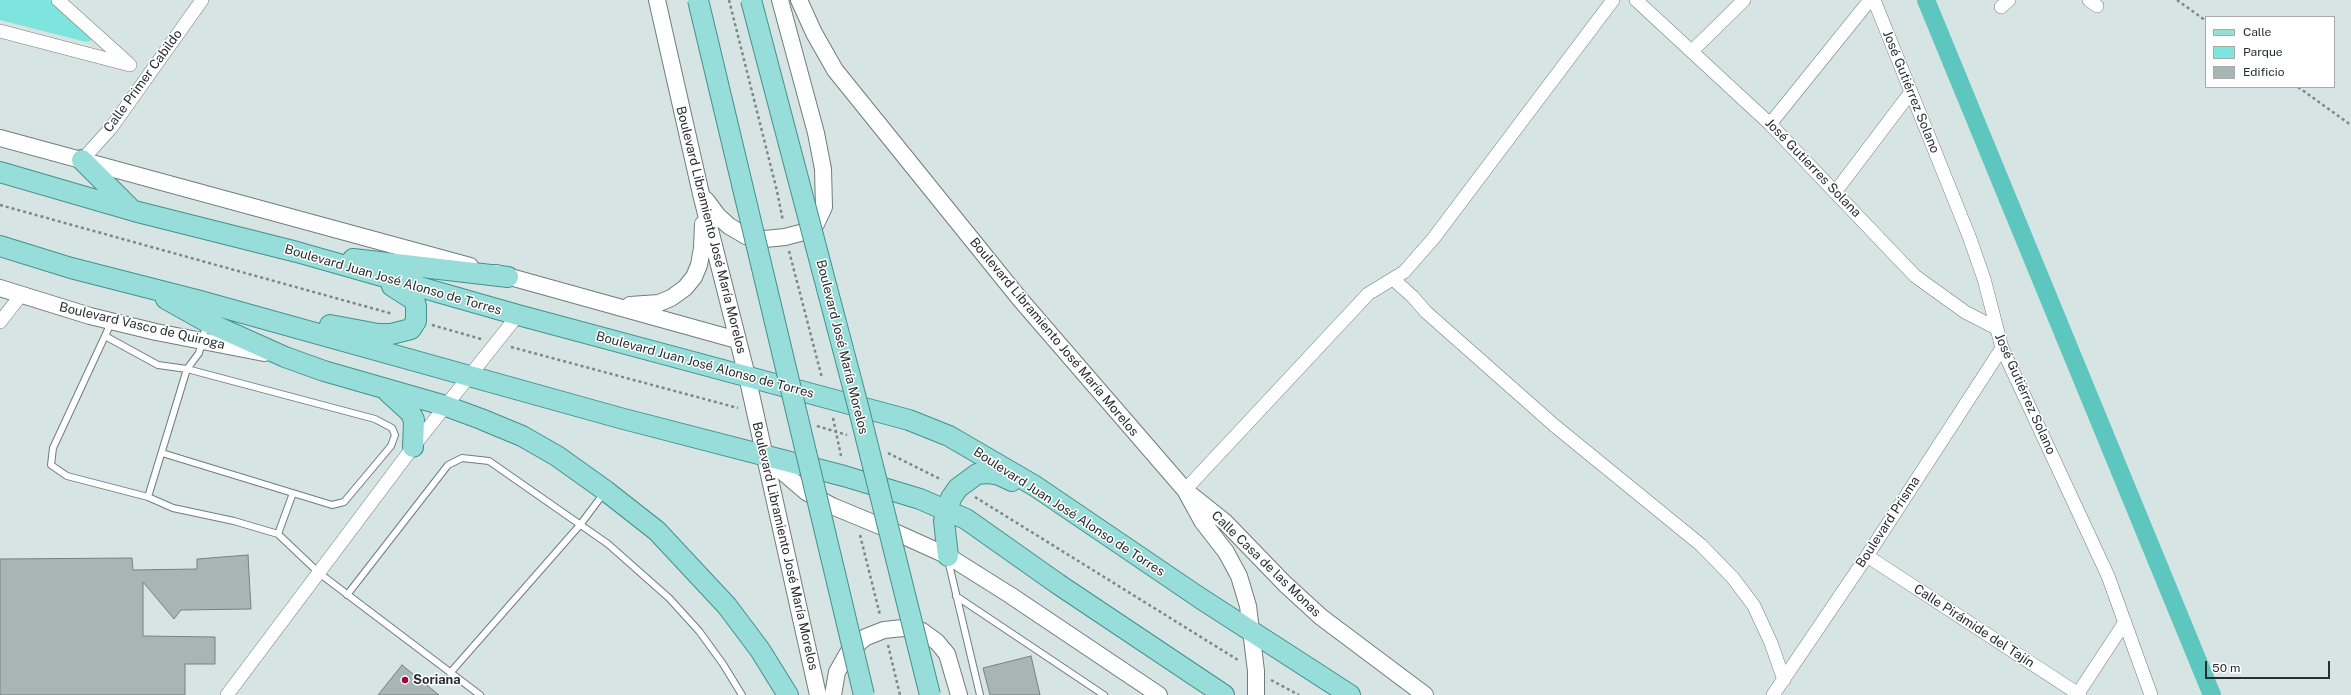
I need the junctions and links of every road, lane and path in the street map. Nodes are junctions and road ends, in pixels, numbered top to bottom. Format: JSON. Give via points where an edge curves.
{"nodes":[{"id":1,"x":58,"y":0,"type":"edge"},
{"id":2,"x":657,"y":0,"type":"edge"},
{"id":3,"x":698,"y":0,"type":"edge"},
{"id":4,"x":729,"y":0,"type":"edge"},
{"id":5,"x":751,"y":0,"type":"edge"},
{"id":6,"x":780,"y":0,"type":"edge"},
{"id":7,"x":800,"y":0,"type":"edge"},
{"id":8,"x":1613,"y":0,"type":"edge"},
{"id":9,"x":1636,"y":0,"type":"edge"},
{"id":10,"x":1744,"y":0,"type":"edge"},
{"id":11,"x":1870,"y":0,"type":"edge"},
{"id":12,"x":1874,"y":0,"type":"edge"},
{"id":13,"x":2177,"y":0,"type":"edge"},
{"id":14,"x":200,"y":1,"type":"edge"},
{"id":15,"x":2205,"y":20,"type":"edge"},
{"id":16,"x":0,"y":31,"type":"edge"},
{"id":17,"x":1692,"y":51,"type":"junction"},
{"id":18,"x":130,"y":65,"type":"junction"},
{"id":19,"x":145,"y":78,"type":"junction"},
{"id":20,"x":2299,"y":88,"type":"edge"},
{"id":21,"x":1911,"y":92,"type":"junction"},
{"id":22,"x":1770,"y":124,"type":"junction"},
{"id":23,"x":2351,"y":125,"type":"edge"},
{"id":24,"x":0,"y":138,"type":"edge"},
{"id":25,"x":82,"y":160,"type":"junction"},
{"id":26,"x":0,"y":172,"type":"edge"},
{"id":27,"x":1836,"y":191,"type":"junction"},
{"id":28,"x":701,"y":194,"type":"junction"},
{"id":29,"x":134,"y":211,"type":"junction"},
{"id":30,"x":785,"y":237,"type":"junction"},
{"id":31,"x":0,"y":246,"type":"edge"},
{"id":32,"x":297,"y":252,"type":"junction"},
{"id":33,"x":370,"y":273,"type":"junction"},
{"id":34,"x":508,"y":277,"type":"junction"},
{"id":35,"x":1393,"y":279,"type":"junction"},
{"id":36,"x":0,"y":288,"type":"edge"},
{"id":37,"x":147,"y":288,"type":"junction"},
{"id":38,"x":21,"y":295,"type":"junction"},
{"id":39,"x":200,"y":301,"type":"junction"},
{"id":40,"x":607,"y":304,"type":"junction"},
{"id":41,"x":518,"y":315,"type":"junction"},
{"id":42,"x":111,"y":321,"type":"junction"},
{"id":43,"x":0,"y":322,"type":"edge"},
{"id":44,"x":207,"y":322,"type":"junction"},
{"id":45,"x":1996,"y":328,"type":"junction"},
{"id":46,"x":105,"y":336,"type":"junction"},
{"id":47,"x":737,"y":340,"type":"junction"},
{"id":48,"x":202,"y":342,"type":"junction"},
{"id":49,"x":2002,"y":348,"type":"junction"},
{"id":50,"x":285,"y":356,"type":"junction"},
{"id":51,"x":187,"y":369,"type":"junction"},
{"id":52,"x":470,"y":376,"type":"junction"},
{"id":53,"x":747,"y":376,"type":"junction"},
{"id":54,"x":378,"y":386,"type":"junction"},
{"id":55,"x":827,"y":397,"type":"junction"},
{"id":56,"x":446,"y":406,"type":"junction"},
{"id":57,"x":836,"y":430,"type":"junction"},
{"id":58,"x":849,"y":436,"type":"dead end"},
{"id":59,"x":413,"y":446,"type":"junction"},
{"id":60,"x":884,"y":452,"type":"dead end"},
{"id":61,"x":162,"y":453,"type":"junction"},
{"id":62,"x":764,"y":456,"type":"junction"},
{"id":63,"x":844,"y":476,"type":"junction"},
{"id":64,"x":958,"y":488,"type":"junction"},
{"id":65,"x":1184,"y":490,"type":"junction"},
{"id":66,"x":606,"y":491,"type":"junction"},
{"id":67,"x":293,"y":493,"type":"junction"},
{"id":68,"x":148,"y":497,"type":"junction"},
{"id":69,"x":946,"y":509,"type":"junction"},
{"id":70,"x":855,"y":516,"type":"junction"},
{"id":71,"x":580,"y":525,"type":"junction"},
{"id":72,"x":278,"y":534,"type":"junction"},
{"id":73,"x":948,"y":556,"type":"junction"},
{"id":74,"x":1867,"y":556,"type":"junction"},
{"id":75,"x":1152,"y":566,"type":"junction"},
{"id":76,"x":319,"y":573,"type":"junction"},
{"id":77,"x":347,"y":595,"type":"junction"},
{"id":78,"x":956,"y":596,"type":"junction"},
{"id":79,"x":2125,"y":622,"type":"junction"},
{"id":80,"x":884,"y":630,"type":"junction"},
{"id":81,"x":1251,"y":632,"type":"junction"},
{"id":82,"x":1256,"y":671,"type":"junction"},
{"id":83,"x":450,"y":672,"type":"junction"},
{"id":84,"x":1784,"y":680,"type":"junction"},
{"id":85,"x":2078,"y":694,"type":"edge"},
{"id":86,"x":227,"y":695,"type":"edge"},
{"id":87,"x":480,"y":695,"type":"edge"},
{"id":88,"x":742,"y":695,"type":"edge"},
{"id":89,"x":788,"y":695,"type":"edge"},
{"id":90,"x":818,"y":695,"type":"edge"},
{"id":91,"x":833,"y":695,"type":"edge"},
{"id":92,"x":864,"y":695,"type":"edge"},
{"id":93,"x":900,"y":695,"type":"edge"},
{"id":94,"x":930,"y":695,"type":"edge"},
{"id":95,"x":959,"y":695,"type":"edge"},
{"id":96,"x":980,"y":695,"type":"edge"},
{"id":97,"x":1104,"y":695,"type":"edge"},
{"id":98,"x":1159,"y":695,"type":"edge"},
{"id":99,"x":1224,"y":695,"type":"edge"},
{"id":100,"x":1256,"y":695,"type":"edge"},
{"id":101,"x":1299,"y":695,"type":"edge"},
{"id":102,"x":1350,"y":695,"type":"edge"},
{"id":103,"x":1425,"y":695,"type":"edge"},
{"id":104,"x":1773,"y":695,"type":"edge"},
{"id":105,"x":2152,"y":695,"type":"edge"}],
"edges":[{"from":1,"to":18,"type":"street"},
{"from":2,"to":28,"type":"street","name":"Boulevard Libramiento José María Morelos"},
{"from":3,"to":92,"type":"main road","bridge":true},
{"from":4,"to":30,"type":"path","via":[[777,191]]},
{"from":5,"to":94,"type":"main road","name":"Boulevard José María Morelos","bridge":true,"via":[[858,406]]},
{"from":6,"to":30,"type":"street","via":[[816,133],[825,191],[824,207],[816,224],[804,232]]},
{"from":7,"to":65,"type":"street","name":"Boulevard Libramiento José María Morelos","via":[[814,33],[835,70],[1019,298]]},
{"from":8,"to":35,"type":"street","via":[[1433,239],[1404,272]]},
{"from":9,"to":17,"type":"street","name":"José Gutierres Solana"},
{"from":10,"to":17,"type":"street"},
{"from":11,"to":22,"type":"street"},
{"from":12,"to":21,"type":"street","name":"José Gutiérrez Solano"},
{"from":13,"to":15,"type":"path"},
{"from":14,"to":19,"type":"street","name":"Calle Primer Cabildo"},
{"from":16,"to":18,"type":"street"},
{"from":17,"to":22,"type":"street","name":"José Gutierres Solana"},
{"from":18,"to":19,"type":"street"},
{"from":19,"to":25,"type":"street","name":"Calle Primer Cabildo","via":[[111,128]]},
{"from":20,"to":23,"type":"path"},
{"from":21,"to":27,"type":"street"},
{"from":21,"to":45,"type":"street","name":"José Gutiérrez Solano","via":[[1969,236],[1984,279]]},
{"from":22,"to":27,"type":"street","name":"José Gutierres Solana"},
{"from":24,"to":25,"type":"street"},
{"from":25,"to":29,"type":"main road"},
{"from":25,"to":34,"type":"street"},
{"from":26,"to":29,"type":"main road","name":"Boulevard Juan José Alonso de Torres"},
{"from":27,"to":45,"type":"street","name":"José Gutierres Solana","via":[[1915,276],[1958,307]]},
{"from":28,"to":30,"type":"street","via":[[718,216],[746,236],[765,239]]},
{"from":28,"to":40,"type":"street","via":[[702,248],[697,271],[685,288],[659,303]]},
{"from":28,"to":47,"type":"street","name":"Boulevard Libramiento José María Morelos"},
{"from":29,"to":32,"type":"main road","name":"Boulevard Juan José Alonso de Torres"},
{"from":30,"to":55,"type":"path"},
{"from":31,"to":37,"type":"main road"},
{"from":32,"to":33,"type":"main road","name":"Boulevard Juan José Alonso de Torres"},
{"from":32,"to":34,"type":"main road"},
{"from":33,"to":39,"type":"main road","via":[[414,300],[417,313],[411,329],[378,334]]},
{"from":33,"to":41,"type":"main road","name":"Boulevard Juan José Alonso de Torres"},
{"from":34,"to":40,"type":"street"},
{"from":35,"to":65,"type":"street","via":[[1368,294]]},
{"from":35,"to":84,"type":"street","via":[[1431,317],[1555,426],[1701,545],[1733,578],[1754,606]]},
{"from":36,"to":38,"type":"street","name":"Boulevard Vasco de Quiroga"},
{"from":37,"to":39,"type":"main road"},
{"from":37,"to":44,"type":"main road"},
{"from":38,"to":42,"type":"street","name":"Boulevard Vasco de Quiroga"},
{"from":38,"to":43,"type":"street"},
{"from":39,"to":52,"type":"main road"},
{"from":40,"to":47,"type":"street"},
{"from":41,"to":52,"type":"street"},
{"from":41,"to":53,"type":"main road","name":"Boulevard Juan José Alonso de Torres"},
{"from":42,"to":46,"type":"lane"},
{"from":42,"to":48,"type":"street","name":"Boulevard Vasco de Quiroga"},
{"from":44,"to":48,"type":"lane"},
{"from":44,"to":50,"type":"main road"},
{"from":45,"to":49,"type":"street","name":"José Gutiérrez Solano"},
{"from":46,"to":51,"type":"lane","via":[[158,365]]},
{"from":46,"to":68,"type":"lane","via":[[53,448],[51,465],[67,476]]},
{"from":47,"to":53,"type":"street","name":"Boulevard Libramiento José María Morelos"},
{"from":48,"to":50,"type":"street","name":"Boulevard Vasco de Quiroga"},
{"from":48,"to":51,"type":"lane","via":[[199,354]]},
{"from":49,"to":74,"type":"street","name":"Boulevard Prisma"},
{"from":49,"to":79,"type":"street","name":"José Gutiérrez Solano","via":[[2108,576]]},
{"from":50,"to":54,"type":"main road","via":[[324,371]]},
{"from":51,"to":61,"type":"lane"},
{"from":51,"to":67,"type":"lane","via":[[375,418],[392,428],[395,435],[391,446],[344,502],[332,505]]},
{"from":52,"to":56,"type":"street"},
{"from":52,"to":62,"type":"main road"},
{"from":53,"to":55,"type":"main road","name":"Boulevard Juan José Alonso de Torres"},
{"from":53,"to":62,"type":"street","name":"Boulevard Libramiento José María Morelos"},
{"from":54,"to":56,"type":"main road"},
{"from":54,"to":59,"type":"main road","via":[[395,397],[410,412],[415,431]]},
{"from":55,"to":57,"type":"path"},
{"from":55,"to":75,"type":"main road","name":"Boulevard Juan José Alonso de Torres","via":[[909,420],[949,436],[1035,486]]},
{"from":56,"to":59,"type":"street"},
{"from":56,"to":66,"type":"main road","via":[[522,436],[557,456]]},
{"from":57,"to":58,"type":"path"},
{"from":57,"to":63,"type":"path"},
{"from":59,"to":76,"type":"street"},
{"from":60,"to":64,"type":"path"},
{"from":61,"to":67,"type":"lane"},
{"from":61,"to":68,"type":"lane"},
{"from":62,"to":63,"type":"main road"},
{"from":62,"to":70,"type":"street","via":[[806,492]]},
{"from":62,"to":90,"type":"street","name":"Boulevard Libramiento José María Morelos"},
{"from":63,"to":69,"type":"main road"},
{"from":64,"to":69,"type":"main road"},
{"from":64,"to":75,"type":"main road","via":[[977,474],[999,475],[1112,549]]},
{"from":64,"to":82,"type":"path","via":[[986,502]]},
{"from":65,"to":81,"type":"street","name":"Boulevard Libramiento José María Morelos","via":[[1239,576],[1248,606]]},
{"from":65,"to":103,"type":"street","name":"Calle Casa de las Monas","via":[[1225,522],[1321,617]]},
{"from":66,"to":71,"type":"lane"},
{"from":66,"to":89,"type":"main road","via":[[657,531],[727,606],[760,650]]},
{"from":67,"to":72,"type":"lane"},
{"from":68,"to":72,"type":"lane","via":[[174,508]]},
{"from":69,"to":73,"type":"main road","via":[[944,521]]},
{"from":69,"to":99,"type":"main road","via":[[966,519]]},
{"from":70,"to":73,"type":"street"},
{"from":70,"to":80,"type":"path"},
{"from":71,"to":77,"type":"lane","via":[[489,461],[462,458],[448,465],[438,475]]},
{"from":71,"to":83,"type":"lane"},
{"from":71,"to":88,"type":"lane","via":[[608,544],[669,598],[699,631]]},
{"from":72,"to":76,"type":"lane"},
{"from":73,"to":78,"type":"lane"},
{"from":73,"to":98,"type":"street"},
{"from":74,"to":84,"type":"street","name":"Boulevard Prisma"},
{"from":74,"to":85,"type":"street","name":"Calle Pirámide del Tajín"},
{"from":75,"to":81,"type":"main road","name":"Boulevard Juan José Alonso de Torres"},
{"from":76,"to":77,"type":"lane"},
{"from":76,"to":86,"type":"street"},
{"from":77,"to":83,"type":"lane"},
{"from":78,"to":96,"type":"lane"},
{"from":78,"to":97,"type":"lane"},
{"from":79,"to":85,"type":"street"},
{"from":79,"to":105,"type":"street","name":"José Gutiérrez Solano"},
{"from":80,"to":91,"type":"street","via":[[866,637],[849,652],[837,672]]},
{"from":80,"to":93,"type":"path"},
{"from":80,"to":95,"type":"street","via":[[903,628],[922,631],[937,642],[947,654]]},
{"from":81,"to":82,"type":"street","name":"Boulevard Libramiento José María Morelos"},
{"from":81,"to":102,"type":"main road","name":"Boulevard Juan José Alonso de Torres"},
{"from":82,"to":100,"type":"street","name":"Boulevard Libramiento José María Morelos"},
{"from":82,"to":101,"type":"path"},
{"from":83,"to":87,"type":"lane"},
{"from":84,"to":104,"type":"street","name":"Boulevard Prisma"}]}
